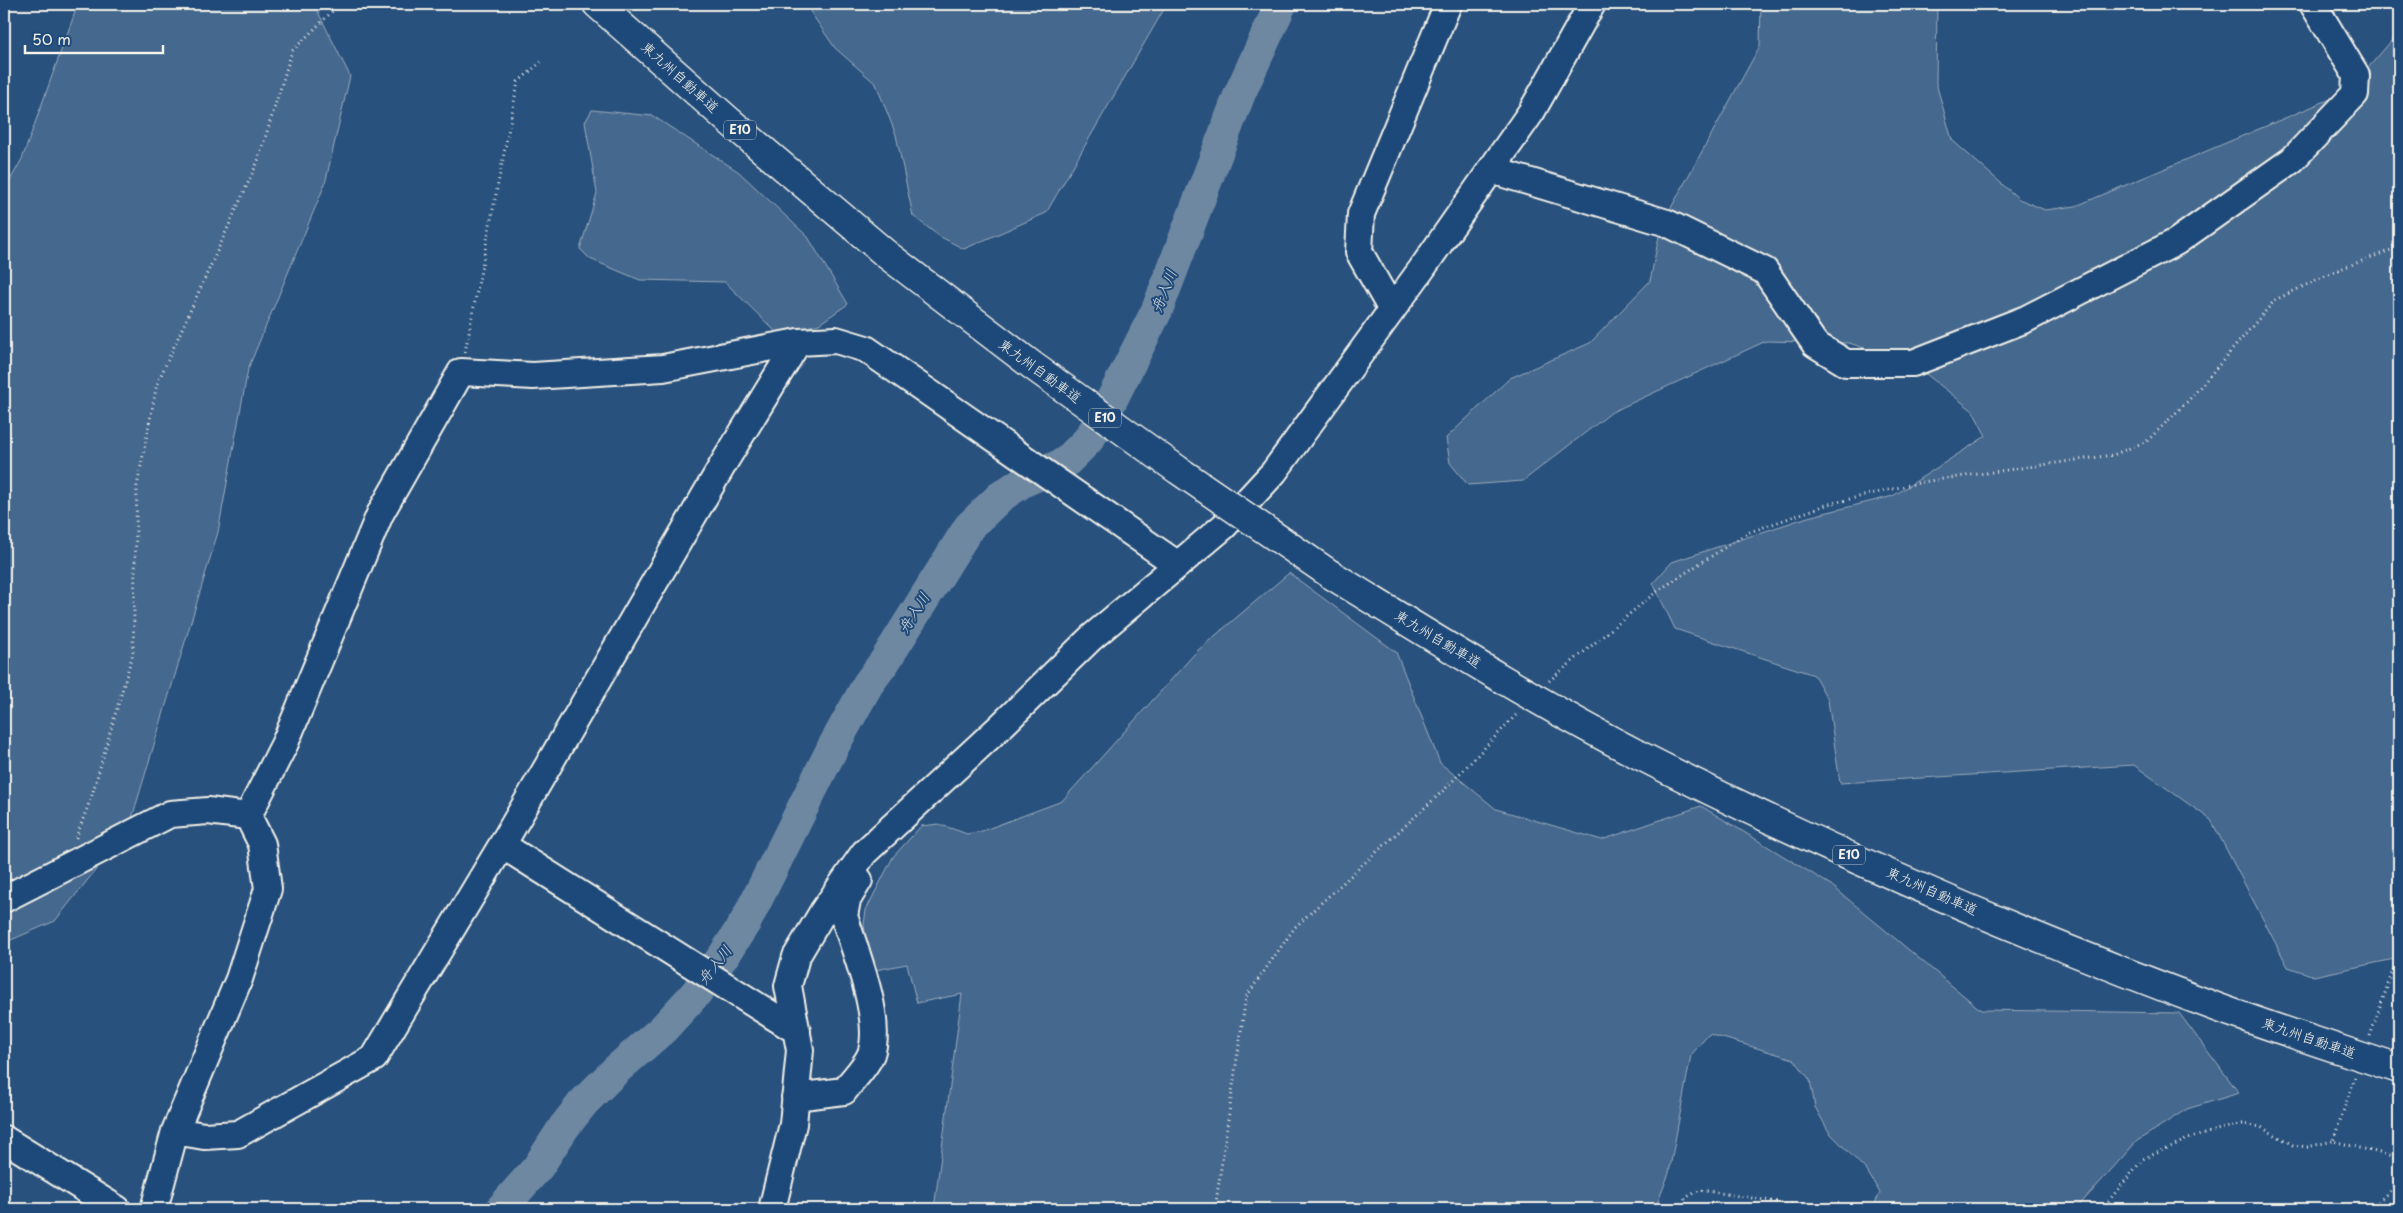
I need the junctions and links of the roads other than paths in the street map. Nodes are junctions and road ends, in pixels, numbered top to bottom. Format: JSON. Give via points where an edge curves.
{"nodes":[{"id":1,"x":597,"y":4,"type":"edge"},
{"id":2,"x":1448,"y":4,"type":"edge"},
{"id":3,"x":1592,"y":4,"type":"edge"},
{"id":4,"x":2313,"y":4,"type":"edge"},
{"id":5,"x":1491,"y":170,"type":"junction"},
{"id":6,"x":1392,"y":310,"type":"junction"},
{"id":7,"x":798,"y":342,"type":"junction"},
{"id":8,"x":1178,"y":565,"type":"junction"},
{"id":9,"x":248,"y":816,"type":"junction"},
{"id":10,"x":502,"y":845,"type":"junction"},
{"id":11,"x":864,"y":852,"type":"junction"},
{"id":12,"x":4,"y":899,"type":"edge"},
{"id":13,"x":797,"y":1031,"type":"junction"},
{"id":14,"x":2399,"y":1069,"type":"edge"},
{"id":15,"x":796,"y":1097,"type":"junction"},
{"id":16,"x":175,"y":1131,"type":"junction"},
{"id":17,"x":4,"y":1138,"type":"edge"},
{"id":18,"x":117,"y":1209,"type":"edge"},
{"id":19,"x":154,"y":1209,"type":"edge"},
{"id":20,"x":772,"y":1209,"type":"edge"}],
"edges":[{"from":1,"to":14,"type":"highway","name":"東九州自動車道","number":"E10","bridge":true,"via":[[886,254],[1033,366],[1330,574],[1481,666],[1636,753],[1833,848],[2026,932],[2220,1008]]},
{"from":2,"to":6,"type":"street","via":[[1362,214],[1359,252]]},
{"from":3,"to":5,"type":"street","via":[[1532,112]]},
{"from":4,"to":5,"type":"street","via":[[2356,75],[2355,94],[2292,160],[2176,242],[2026,319],[1913,363],[1846,363],[1815,344],[1765,271],[1667,222]]},
{"from":5,"to":6,"type":"street"},
{"from":6,"to":8,"type":"street","via":[[1274,472],[1224,526]]},
{"from":7,"to":8,"type":"street","via":[[836,340],[866,349]]},
{"from":7,"to":9,"type":"street","via":[[663,368],[533,376],[462,372],[380,514],[285,743]]},
{"from":7,"to":10,"type":"street","via":[[725,461]]},
{"from":8,"to":11,"type":"street","via":[[1091,638]]},
{"from":9,"to":12,"type":"street","via":[[208,811],[170,814]]},
{"from":9,"to":16,"type":"street","via":[[262,844],[268,889],[238,979]]},
{"from":10,"to":13,"type":"street"},
{"from":10,"to":16,"type":"street","via":[[374,1058],[238,1134],[204,1136]]},
{"from":11,"to":13,"type":"street","via":[[796,957],[788,986]]},
{"from":11,"to":15,"type":"street","via":[[868,861],[847,900],[844,916],[873,1011],[871,1054],[844,1091]]},
{"from":13,"to":15,"type":"street","via":[[800,1050]]},
{"from":15,"to":20,"type":"street","via":[[793,1124]]},
{"from":16,"to":19,"type":"street"},
{"from":17,"to":18,"type":"street"}]}
